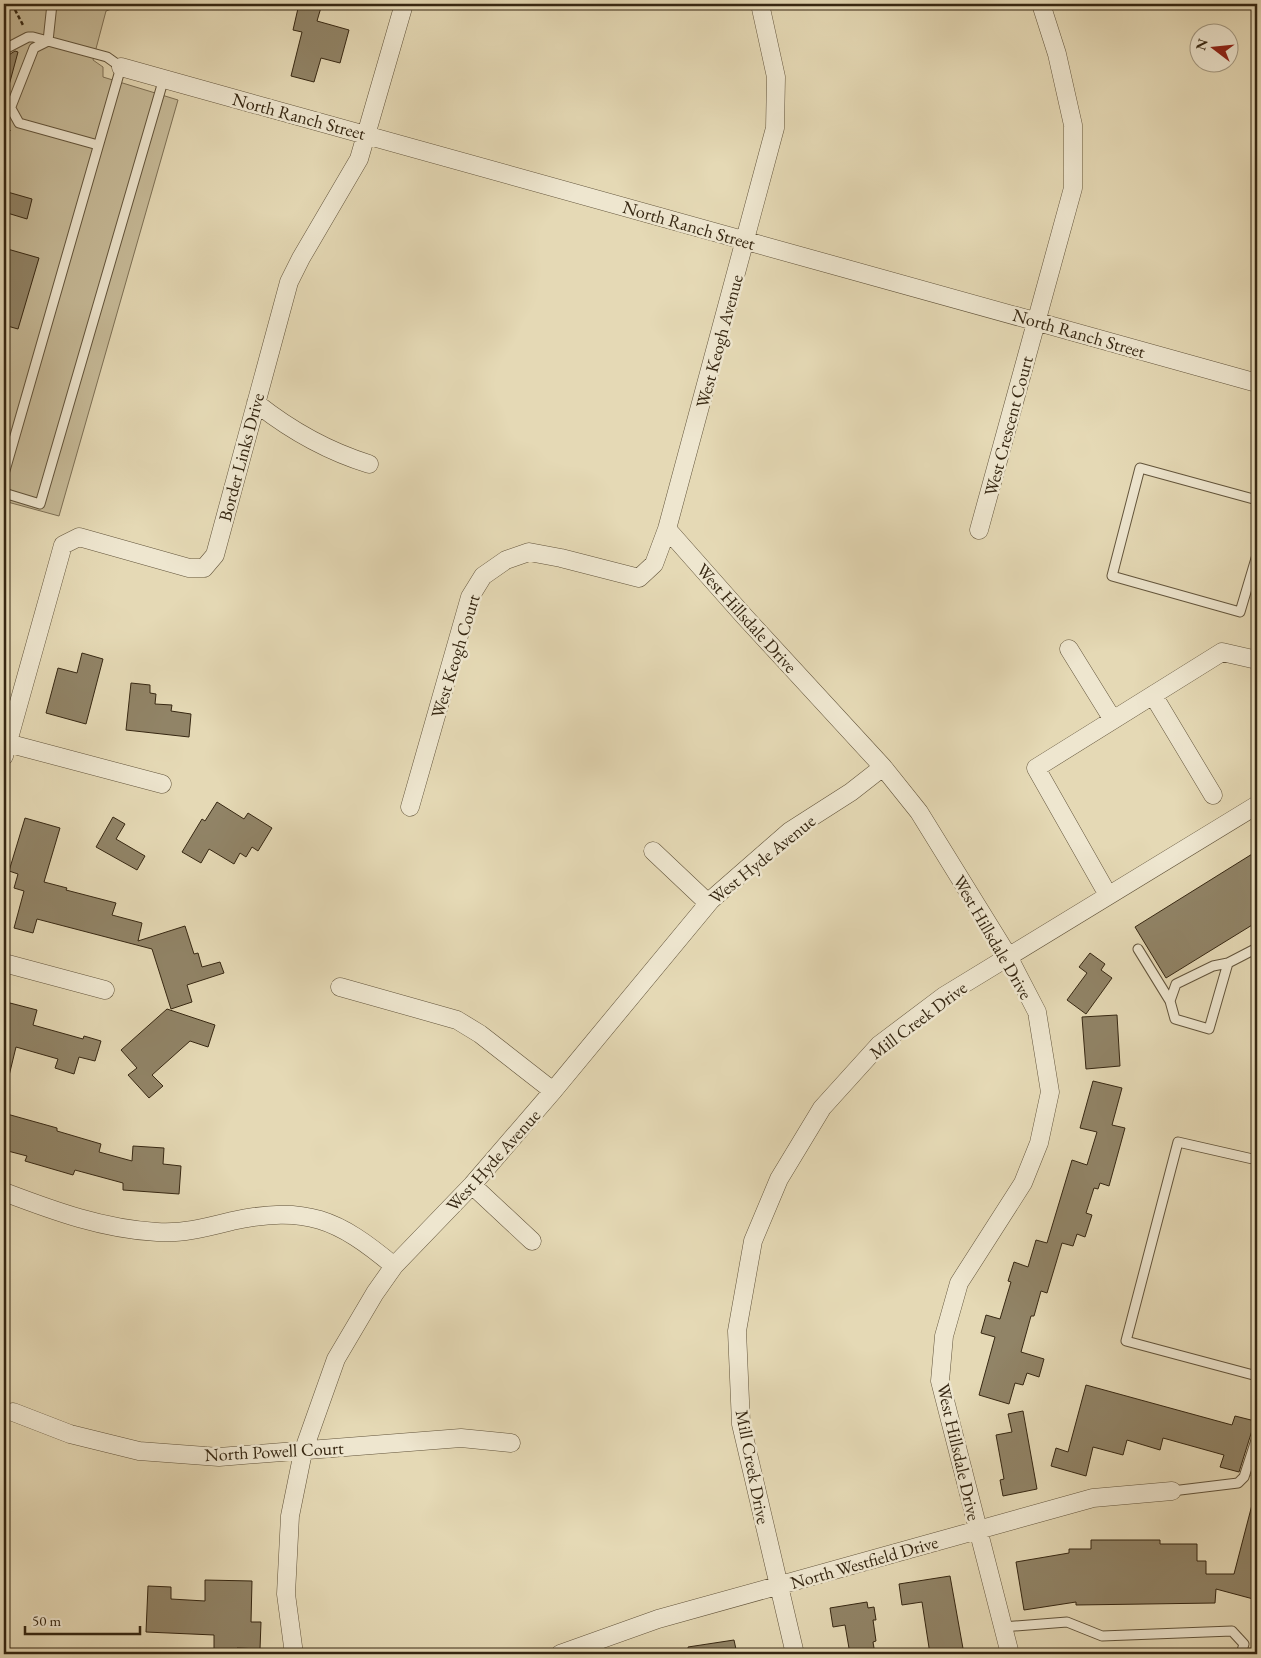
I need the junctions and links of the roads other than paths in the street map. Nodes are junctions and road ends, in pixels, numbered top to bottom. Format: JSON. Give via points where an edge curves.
{"nodes":[{"id":1,"x":52,"y":4,"type":"edge"},
{"id":2,"x":404,"y":4,"type":"edge"},
{"id":3,"x":760,"y":4,"type":"edge"},
{"id":4,"x":1041,"y":4,"type":"edge"},
{"id":5,"x":48,"y":40,"type":"junction"},
{"id":6,"x":4,"y":52,"type":"edge"},
{"id":7,"x":121,"y":67,"type":"junction"},
{"id":8,"x":164,"y":78,"type":"junction"},
{"id":9,"x":4,"y":96,"type":"edge"},
{"id":10,"x":10,"y":109,"type":"junction"},
{"id":11,"x":367,"y":135,"type":"junction"},
{"id":12,"x":98,"y":145,"type":"junction"},
{"id":13,"x":746,"y":241,"type":"junction"},
{"id":14,"x":1037,"y":322,"type":"junction"},
{"id":15,"x":1257,"y":383,"type":"edge"},
{"id":16,"x":256,"y":403,"type":"junction"},
{"id":17,"x":369,"y":464,"type":"dead end"},
{"id":18,"x":4,"y":474,"type":"edge"},
{"id":19,"x":4,"y":493,"type":"edge"},
{"id":20,"x":1257,"y":500,"type":"edge"},
{"id":21,"x":667,"y":529,"type":"junction"},
{"id":22,"x":979,"y":530,"type":"dead end"},
{"id":23,"x":1257,"y":555,"type":"edge"},
{"id":24,"x":1069,"y":649,"type":"dead end"},
{"id":25,"x":1257,"y":660,"type":"edge"},
{"id":26,"x":1153,"y":695,"type":"junction"},
{"id":27,"x":1113,"y":720,"type":"junction"},
{"id":28,"x":6,"y":750,"type":"edge"},
{"id":29,"x":883,"y":767,"type":"junction"},
{"id":30,"x":162,"y":784,"type":"dead end"},
{"id":31,"x":1213,"y":795,"type":"dead end"},
{"id":32,"x":1257,"y":805,"type":"edge"},
{"id":33,"x":410,"y":807,"type":"dead end"},
{"id":34,"x":653,"y":850,"type":"dead end"},
{"id":35,"x":1108,"y":895,"type":"junction"},
{"id":36,"x":708,"y":903,"type":"junction"},
{"id":37,"x":1138,"y":948,"type":"dead end"},
{"id":38,"x":1257,"y":948,"type":"edge"},
{"id":39,"x":1008,"y":956,"type":"junction"},
{"id":40,"x":4,"y":963,"type":"edge"},
{"id":41,"x":1228,"y":963,"type":"junction"},
{"id":42,"x":340,"y":987,"type":"dead end"},
{"id":43,"x":105,"y":990,"type":"dead end"},
{"id":44,"x":1170,"y":1002,"type":"junction"},
{"id":45,"x":553,"y":1091,"type":"junction"},
{"id":46,"x":1257,"y":1160,"type":"edge"},
{"id":47,"x":472,"y":1185,"type":"junction"},
{"id":48,"x":4,"y":1192,"type":"edge"},
{"id":49,"x":532,"y":1241,"type":"dead end"},
{"id":50,"x":394,"y":1266,"type":"junction"},
{"id":51,"x":1257,"y":1376,"type":"edge"},
{"id":52,"x":13,"y":1412,"type":"dead end"},
{"id":53,"x":1257,"y":1437,"type":"edge"},
{"id":54,"x":511,"y":1442,"type":"dead end"},
{"id":55,"x":303,"y":1452,"type":"junction"},
{"id":56,"x":1172,"y":1491,"type":"joint"},
{"id":57,"x":977,"y":1530,"type":"junction"},
{"id":58,"x":779,"y":1586,"type":"junction"},
{"id":59,"x":1003,"y":1627,"type":"junction"},
{"id":60,"x":294,"y":1654,"type":"edge"},
{"id":61,"x":560,"y":1654,"type":"edge"},
{"id":62,"x":795,"y":1654,"type":"edge"},
{"id":63,"x":1010,"y":1654,"type":"edge"},
{"id":64,"x":1241,"y":1654,"type":"edge"}],
"edges":[{"from":1,"to":5,"type":"lane"},
{"from":2,"to":11,"type":"street","name":"Border Links Drive"},
{"from":3,"to":13,"type":"street","name":"West Keogh Avenue","via":[[776,78],[775,128]]},
{"from":4,"to":14,"type":"street","name":"West Crescent Court","via":[[1057,54],[1073,124],[1073,188]]},
{"from":5,"to":6,"type":"lane","via":[[28,37]]},
{"from":5,"to":7,"type":"lane","via":[[107,57]]},
{"from":5,"to":10,"type":"lane","via":[[34,48]]},
{"from":7,"to":8,"type":"street","name":"North Ranch Street"},
{"from":7,"to":12,"type":"lane"},
{"from":8,"to":11,"type":"street","name":"North Ranch Street"},
{"from":8,"to":19,"type":"lane","via":[[40,504]]},
{"from":9,"to":10,"type":"lane"},
{"from":10,"to":12,"type":"lane","via":[[19,123]]},
{"from":11,"to":13,"type":"street","name":"North Ranch Street"},
{"from":11,"to":16,"type":"street","name":"Border Links Drive","via":[[360,159],[289,282]]},
{"from":12,"to":18,"type":"lane"},
{"from":13,"to":14,"type":"street","name":"North Ranch Street"},
{"from":13,"to":21,"type":"street","name":"West Keogh Avenue"},
{"from":14,"to":15,"type":"street","name":"North Ranch Street"},
{"from":14,"to":22,"type":"street","name":"West Crescent Court"},
{"from":16,"to":17,"type":"street","via":[[341,456]]},
{"from":16,"to":28,"type":"street","name":"Border Links Drive","via":[[215,555],[204,568],[189,568],[79,537],[63,546]]},
{"from":20,"to":23,"type":"lane","via":[[1140,468],[1112,576],[1240,612]]},
{"from":21,"to":29,"type":"street","name":"West Hillsdale Drive"},
{"from":21,"to":33,"type":"street","name":"West Keogh Court","via":[[654,564],[639,578],[529,552],[506,560],[483,576],[470,597]]},
{"from":24,"to":27,"type":"street"},
{"from":25,"to":26,"type":"street","via":[[1222,652]]},
{"from":26,"to":27,"type":"street"},
{"from":26,"to":31,"type":"street"},
{"from":27,"to":35,"type":"street","via":[[1036,768]]},
{"from":28,"to":30,"type":"street"},
{"from":29,"to":36,"type":"street","name":"West Hyde Avenue","via":[[790,831]]},
{"from":29,"to":39,"type":"street","name":"West Hillsdale Drive","via":[[919,812]]},
{"from":32,"to":35,"type":"street","name":"Mill Creek Drive"},
{"from":34,"to":36,"type":"street"},
{"from":35,"to":39,"type":"street","name":"Mill Creek Drive"},
{"from":36,"to":45,"type":"street","name":"West Hyde Avenue"},
{"from":37,"to":44,"type":"lane"},
{"from":38,"to":41,"type":"lane"},
{"from":39,"to":57,"type":"street","name":"West Hillsdale Drive","via":[[1036,1012],[1050,1092],[1039,1143],[1023,1183],[959,1283],[944,1336],[940,1380]]},
{"from":39,"to":58,"type":"street","name":"Mill Creek Drive","via":[[944,996],[879,1045],[822,1108],[780,1179],[753,1241],[737,1331],[741,1424]]},
{"from":40,"to":43,"type":"street"},
{"from":41,"to":44,"type":"lane","via":[[1213,966],[1176,984]]},
{"from":41,"to":44,"type":"lane","via":[[1209,1029],[1175,1019]]},
{"from":42,"to":45,"type":"street","via":[[457,1020]]},
{"from":45,"to":47,"type":"street","name":"West Hyde Avenue"},
{"from":46,"to":51,"type":"lane","via":[[1178,1142],[1126,1341]]},
{"from":47,"to":49,"type":"street"},
{"from":47,"to":50,"type":"street","name":"West Hyde Avenue"},
{"from":48,"to":50,"type":"street","via":[[65,1215],[117,1228],[159,1233],[198,1229],[259,1215],[296,1214],[336,1225]]},
{"from":50,"to":55,"type":"street","name":"West Hyde Avenue","via":[[336,1359]]},
{"from":52,"to":55,"type":"street","name":"North Powell Court","via":[[70,1434],[139,1451],[219,1457]]},
{"from":53,"to":56,"type":"lane","via":[[1244,1477],[1238,1483]]},
{"from":54,"to":55,"type":"street","name":"North Powell Court","via":[[461,1438]]},
{"from":55,"to":60,"type":"street","name":"West Hyde Avenue","via":[[290,1516],[286,1594]]},
{"from":56,"to":57,"type":"street","name":"North Westfield Drive","via":[[1092,1498]]},
{"from":57,"to":58,"type":"street","name":"North Westfield Drive"},
{"from":57,"to":59,"type":"street","name":"West Hillsdale Drive"},
{"from":58,"to":61,"type":"street","name":"North Westfield Drive","via":[[658,1619]]},
{"from":58,"to":62,"type":"street","name":"Mill Creek Drive"},
{"from":59,"to":63,"type":"street","name":"West Hillsdale Drive"},
{"from":59,"to":64,"type":"lane","via":[[1067,1622],[1102,1636],[1232,1631],[1244,1644]]}]}
